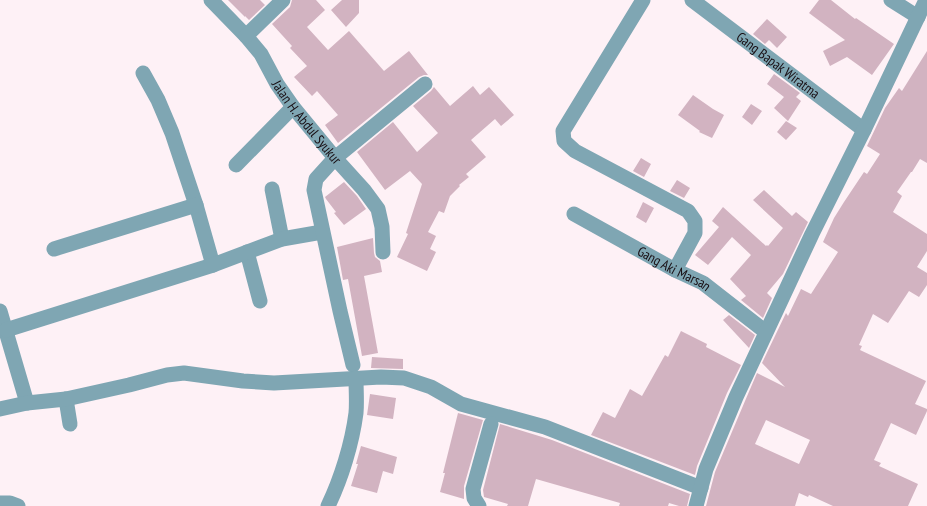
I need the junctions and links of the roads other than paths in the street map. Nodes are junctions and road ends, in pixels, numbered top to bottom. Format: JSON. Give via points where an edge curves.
{"nodes":[{"id":1,"x":211,"y":0,"type":"edge"},
{"id":2,"x":283,"y":0,"type":"edge"},
{"id":3,"x":643,"y":0,"type":"edge"},
{"id":4,"x":692,"y":0,"type":"edge"},
{"id":5,"x":891,"y":0,"type":"edge"},
{"id":6,"x":926,"y":0,"type":"edge"},
{"id":7,"x":918,"y":17,"type":"junction"},
{"id":8,"x":246,"y":36,"type":"junction"},
{"id":9,"x":143,"y":73,"type":"dead end"},
{"id":10,"x":425,"y":84,"type":"dead end"},
{"id":11,"x":293,"y":106,"type":"junction"},
{"id":12,"x":864,"y":130,"type":"junction"},
{"id":13,"x":335,"y":158,"type":"junction"},
{"id":14,"x":236,"y":165,"type":"dead end"},
{"id":15,"x":272,"y":189,"type":"dead end"},
{"id":16,"x":196,"y":205,"type":"junction"},
{"id":17,"x":574,"y":214,"type":"dead end"},
{"id":18,"x":322,"y":232,"type":"junction"},
{"id":19,"x":282,"y":239,"type":"junction"},
{"id":20,"x":54,"y":250,"type":"dead end"},
{"id":21,"x":247,"y":252,"type":"junction"},
{"id":22,"x":383,"y":252,"type":"dead end"},
{"id":23,"x":213,"y":265,"type":"junction"},
{"id":24,"x":675,"y":270,"type":"junction"},
{"id":25,"x":260,"y":301,"type":"dead end"},
{"id":26,"x":0,"y":311,"type":"edge"},
{"id":27,"x":6,"y":330,"type":"junction"},
{"id":28,"x":766,"y":332,"type":"junction"},
{"id":29,"x":354,"y":372,"type":"junction"},
{"id":30,"x":66,"y":399,"type":"junction"},
{"id":31,"x":27,"y":404,"type":"junction"},
{"id":32,"x":0,"y":409,"type":"edge"},
{"id":33,"x":70,"y":424,"type":"dead end"},
{"id":34,"x":491,"y":424,"type":"dead end"},
{"id":35,"x":701,"y":488,"type":"junction"},
{"id":36,"x":0,"y":503,"type":"edge"},
{"id":37,"x":18,"y":506,"type":"edge"},
{"id":38,"x":328,"y":506,"type":"edge"},
{"id":39,"x":479,"y":506,"type":"edge"},
{"id":40,"x":696,"y":506,"type":"edge"}],
"edges":[{"from":1,"to":8,"type":"street","name":"Jalan H. Abdul Syukur"},
{"from":2,"to":8,"type":"street"},
{"from":3,"to":24,"type":"street","via":[[563,131],[564,141],[576,151],[688,212],[695,221],[695,233]]},
{"from":4,"to":12,"type":"street","name":"Gang Bapak Wiratma"},
{"from":5,"to":7,"type":"street"},
{"from":6,"to":7,"type":"street"},
{"from":7,"to":12,"type":"street"},
{"from":8,"to":11,"type":"street","name":"Jalan H. Abdul Syukur"},
{"from":9,"to":16,"type":"street","via":[[172,133]]},
{"from":10,"to":13,"type":"street"},
{"from":11,"to":13,"type":"street","name":"Jalan H. Abdul Syukur"},
{"from":11,"to":14,"type":"street"},
{"from":12,"to":28,"type":"street"},
{"from":13,"to":18,"type":"street","via":[[316,179],[314,190]]},
{"from":13,"to":22,"type":"street","name":"Jalan H. Abdul Syukur","via":[[378,210]]},
{"from":15,"to":19,"type":"street"},
{"from":16,"to":20,"type":"street"},
{"from":16,"to":23,"type":"street"},
{"from":17,"to":24,"type":"street","name":"Gang Aki Marsan"},
{"from":18,"to":19,"type":"street"},
{"from":18,"to":29,"type":"street"},
{"from":19,"to":21,"type":"street"},
{"from":21,"to":23,"type":"street"},
{"from":21,"to":25,"type":"street"},
{"from":23,"to":27,"type":"street"},
{"from":24,"to":28,"type":"street","name":"Gang Aki Marsan","via":[[703,283]]},
{"from":26,"to":27,"type":"street"},
{"from":27,"to":31,"type":"street"},
{"from":28,"to":35,"type":"street","via":[[717,442]]},
{"from":29,"to":30,"type":"street","via":[[274,383],[167,374]]},
{"from":29,"to":35,"type":"street","via":[[404,378],[431,387],[461,404],[545,427]]},
{"from":29,"to":38,"type":"street","via":[[356,413],[348,450]]},
{"from":30,"to":31,"type":"street"},
{"from":30,"to":33,"type":"street"},
{"from":31,"to":32,"type":"street"},
{"from":34,"to":39,"type":"street","via":[[473,490]]},
{"from":35,"to":40,"type":"street"},
{"from":36,"to":37,"type":"street"}]}
